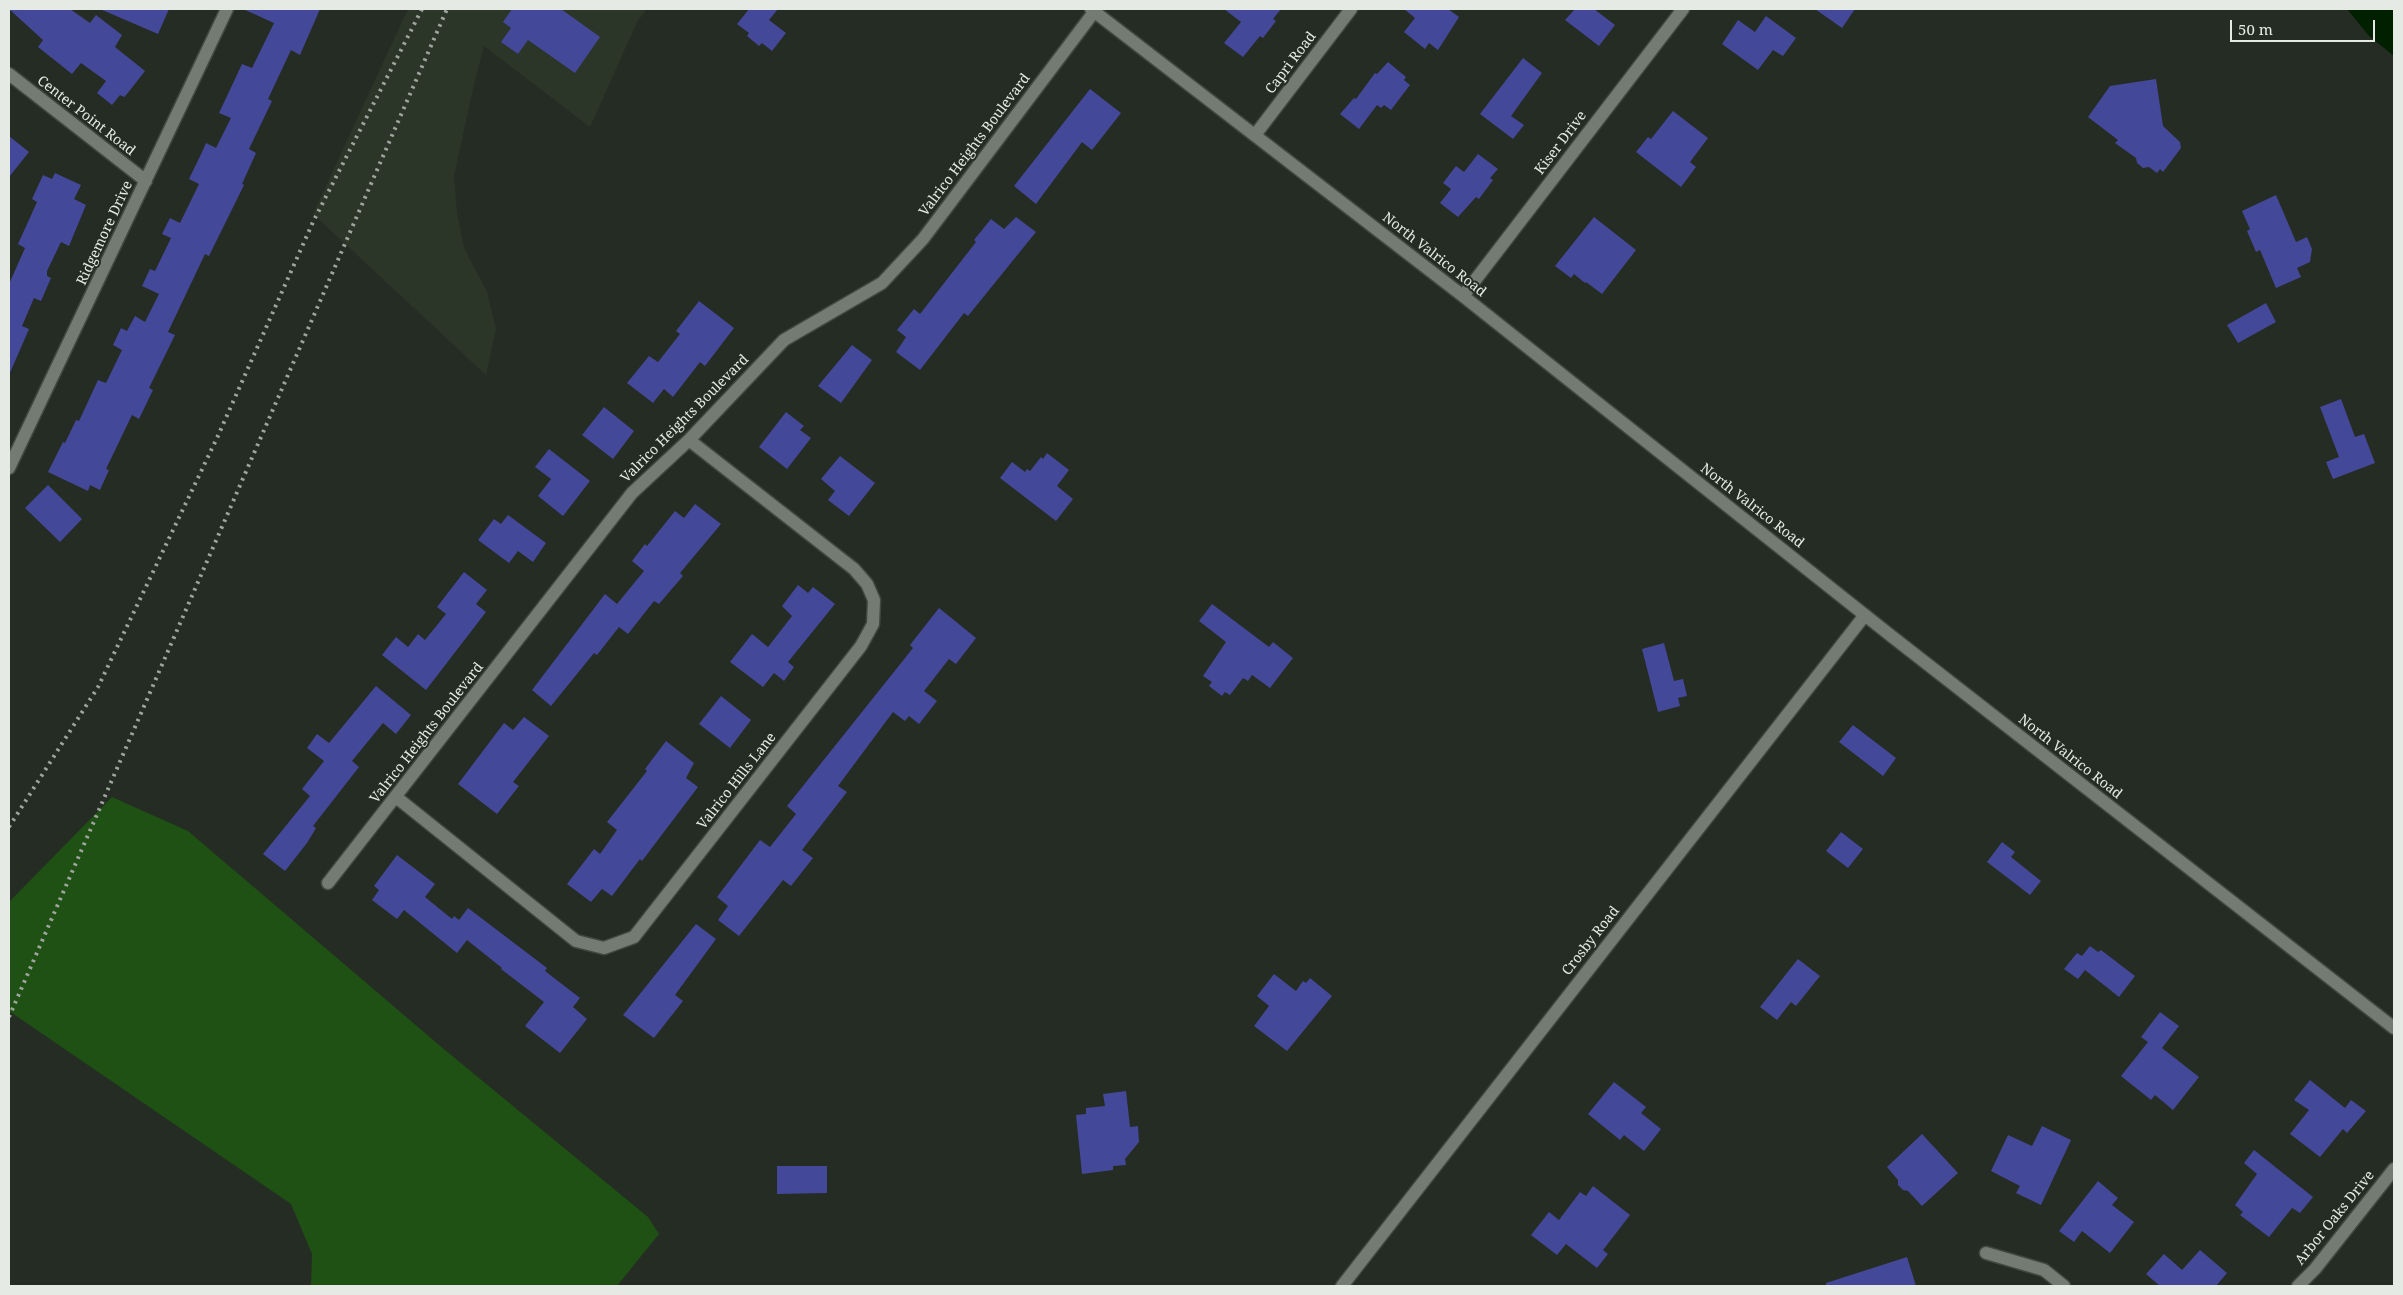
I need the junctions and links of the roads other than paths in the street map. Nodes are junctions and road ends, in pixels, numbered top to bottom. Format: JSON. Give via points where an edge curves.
{"nodes":[{"id":1,"x":226,"y":9,"type":"edge"},
{"id":2,"x":1351,"y":9,"type":"edge"},
{"id":3,"x":1683,"y":9,"type":"edge"},
{"id":4,"x":1093,"y":10,"type":"edge"},
{"id":5,"x":9,"y":74,"type":"edge"},
{"id":6,"x":1255,"y":135,"type":"junction"},
{"id":7,"x":146,"y":181,"type":"junction"},
{"id":8,"x":1463,"y":296,"type":"junction"},
{"id":9,"x":689,"y":440,"type":"junction"},
{"id":10,"x":9,"y":468,"type":"edge"},
{"id":11,"x":1865,"y":615,"type":"junction"},
{"id":12,"x":396,"y":797,"type":"junction"},
{"id":13,"x":328,"y":883,"type":"dead end"},
{"id":14,"x":2394,"y":1028,"type":"edge"},
{"id":15,"x":2394,"y":1168,"type":"edge"},
{"id":16,"x":1986,"y":1252,"type":"dead end"},
{"id":17,"x":1342,"y":1286,"type":"edge"},
{"id":18,"x":2064,"y":1286,"type":"edge"},
{"id":19,"x":2298,"y":1286,"type":"edge"}],
"edges":[{"from":1,"to":7,"type":"street","name":"Ridgemore Drive"},
{"from":2,"to":6,"type":"street","name":"Capri Road"},
{"from":3,"to":8,"type":"street","name":"Kiser Drive"},
{"from":4,"to":6,"type":"street","name":"North Valrico Road"},
{"from":4,"to":9,"type":"street","name":"Valrico Heights Boulevard","via":[[923,239],[882,283],[784,340]]},
{"from":5,"to":7,"type":"street","name":"Center Point Road"},
{"from":6,"to":8,"type":"street","name":"North Valrico Road"},
{"from":7,"to":10,"type":"street","name":"Ridgemore Drive"},
{"from":8,"to":11,"type":"street","name":"North Valrico Road"},
{"from":9,"to":12,"type":"street","name":"Valrico Heights Boulevard","via":[[632,493]]},
{"from":9,"to":12,"type":"street","name":"Valrico Hills Lane","via":[[854,569],[867,584],[874,600],[872,624],[861,646],[634,937],[604,948],[576,941]]},
{"from":11,"to":14,"type":"street","name":"North Valrico Road"},
{"from":11,"to":17,"type":"street","name":"Crosby Road"},
{"from":12,"to":13,"type":"street","name":"Valrico Heights Boulevard"},
{"from":15,"to":19,"type":"street","name":"Arbor Oaks Drive"},
{"from":16,"to":18,"type":"street","via":[[2044,1270]]}]}
